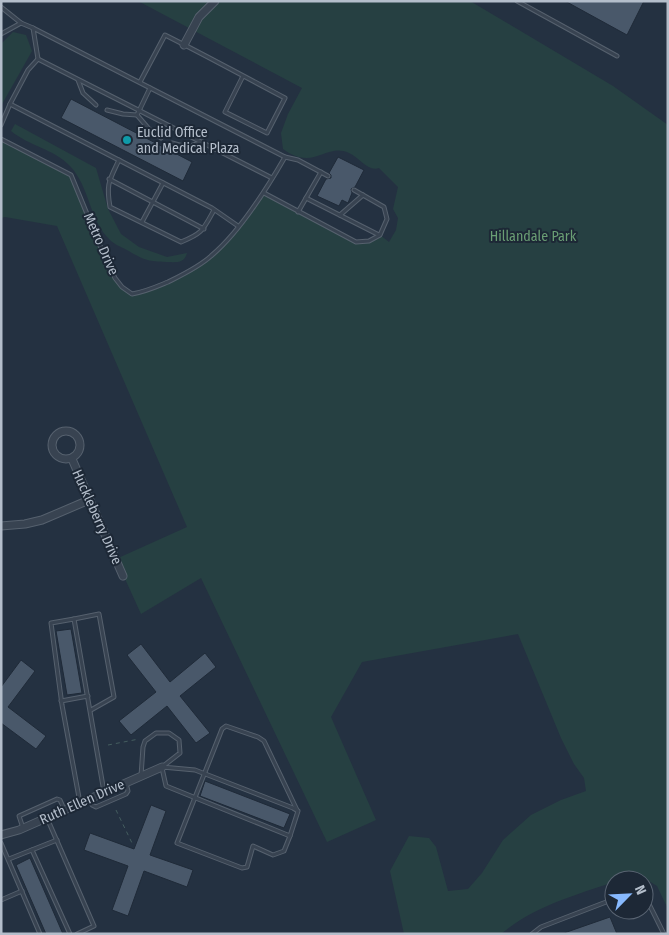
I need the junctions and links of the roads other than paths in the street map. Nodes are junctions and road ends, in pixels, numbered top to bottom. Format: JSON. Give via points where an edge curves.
{"nodes":[{"id":1,"x":215,"y":1,"type":"edge"},
{"id":2,"x":516,"y":1,"type":"edge"},
{"id":3,"x":1,"y":7,"type":"edge"},
{"id":4,"x":22,"y":23,"type":"junction"},
{"id":5,"x":34,"y":28,"type":"junction"},
{"id":6,"x":1,"y":34,"type":"edge"},
{"id":7,"x":184,"y":45,"type":"junction"},
{"id":8,"x":616,"y":56,"type":"dead end"},
{"id":9,"x":38,"y":58,"type":"junction"},
{"id":10,"x":243,"y":76,"type":"junction"},
{"id":11,"x":78,"y":79,"type":"junction"},
{"id":12,"x":140,"y":82,"type":"junction"},
{"id":13,"x":150,"y":88,"type":"junction"},
{"id":14,"x":10,"y":104,"type":"junction"},
{"id":15,"x":96,"y":105,"type":"dead end"},
{"id":16,"x":107,"y":110,"type":"dead end"},
{"id":17,"x":139,"y":110,"type":"junction"},
{"id":18,"x":137,"y":115,"type":"junction"},
{"id":19,"x":1,"y":125,"type":"edge"},
{"id":20,"x":160,"y":138,"type":"dead end"},
{"id":21,"x":1,"y":139,"type":"edge"},
{"id":22,"x":203,"y":142,"type":"junction"},
{"id":23,"x":172,"y":143,"type":"dead end"},
{"id":24,"x":285,"y":157,"type":"junction"},
{"id":25,"x":119,"y":160,"type":"junction"},
{"id":26,"x":321,"y":172,"type":"junction"},
{"id":27,"x":328,"y":176,"type":"dead end"},
{"id":28,"x":272,"y":178,"type":"junction"},
{"id":29,"x":109,"y":180,"type":"junction"},
{"id":30,"x":163,"y":183,"type":"junction"},
{"id":31,"x":354,"y":190,"type":"dead end"},
{"id":32,"x":264,"y":193,"type":"junction"},
{"id":33,"x":363,"y":195,"type":"junction"},
{"id":34,"x":306,"y":198,"type":"junction"},
{"id":35,"x":153,"y":202,"type":"junction"},
{"id":36,"x":214,"y":210,"type":"junction"},
{"id":37,"x":298,"y":212,"type":"junction"},
{"id":38,"x":340,"y":215,"type":"junction"},
{"id":39,"x":142,"y":223,"type":"junction"},
{"id":40,"x":238,"y":226,"type":"junction"},
{"id":41,"x":204,"y":229,"type":"junction"},
{"id":42,"x":380,"y":235,"type":"junction"},
{"id":43,"x":72,"y":459,"type":"junction"},
{"id":44,"x":89,"y":500,"type":"junction"},
{"id":45,"x":1,"y":526,"type":"edge"},
{"id":46,"x":123,"y":576,"type":"dead end"},
{"id":47,"x":74,"y":619,"type":"junction"},
{"id":48,"x":88,"y":696,"type":"junction"},
{"id":49,"x":61,"y":701,"type":"junction"},
{"id":50,"x":91,"y":710,"type":"junction"},
{"id":51,"x":162,"y":767,"type":"junction"},
{"id":52,"x":204,"y":773,"type":"junction"},
{"id":53,"x":141,"y":776,"type":"junction"},
{"id":54,"x":126,"y":783,"type":"junction"},
{"id":55,"x":104,"y":792,"type":"junction"},
{"id":56,"x":195,"y":798,"type":"junction"},
{"id":57,"x":89,"y":799,"type":"junction"},
{"id":58,"x":80,"y":803,"type":"junction"},
{"id":59,"x":64,"y":810,"type":"junction"},
{"id":60,"x":298,"y":811,"type":"junction"},
{"id":61,"x":47,"y":818,"type":"junction"},
{"id":62,"x":23,"y":828,"type":"junction"},
{"id":63,"x":1,"y":835,"type":"edge"},
{"id":64,"x":290,"y":836,"type":"junction"},
{"id":65,"x":56,"y":840,"type":"junction"},
{"id":66,"x":1,"y":843,"type":"edge"},
{"id":67,"x":32,"y":850,"type":"junction"},
{"id":68,"x":8,"y":859,"type":"junction"},
{"id":69,"x":22,"y":891,"type":"junction"},
{"id":70,"x":1,"y":900,"type":"edge"},
{"id":71,"x":604,"y":903,"type":"edge"},
{"id":72,"x":654,"y":914,"type":"edge"},
{"id":73,"x":40,"y":934,"type":"edge"},
{"id":74,"x":70,"y":934,"type":"edge"},
{"id":75,"x":77,"y":934,"type":"edge"},
{"id":76,"x":532,"y":934,"type":"edge"},
{"id":77,"x":664,"y":934,"type":"edge"}],
"edges":[{"from":1,"to":7,"type":"street","via":[[199,17]]},
{"from":2,"to":8,"type":"lane"},
{"from":3,"to":4,"type":"lane"},
{"from":4,"to":5,"type":"lane"},
{"from":4,"to":6,"type":"lane"},
{"from":5,"to":9,"type":"lane"},
{"from":5,"to":12,"type":"lane"},
{"from":7,"to":10,"type":"lane"},
{"from":7,"to":12,"type":"lane","via":[[164,35]]},
{"from":9,"to":11,"type":"lane"},
{"from":9,"to":14,"type":"lane"},
{"from":10,"to":10,"type":"lane","via":[[285,98],[267,133],[225,112]]},
{"from":11,"to":15,"type":"lane","via":[[83,93]]},
{"from":11,"to":17,"type":"lane"},
{"from":12,"to":13,"type":"lane"},
{"from":13,"to":17,"type":"lane"},
{"from":13,"to":24,"type":"lane"},
{"from":14,"to":19,"type":"lane"},
{"from":14,"to":25,"type":"lane"},
{"from":16,"to":18,"type":"lane"},
{"from":17,"to":18,"type":"lane"},
{"from":17,"to":22,"type":"lane"},
{"from":18,"to":20,"type":"lane"},
{"from":21,"to":40,"type":"lane","name":"Metro Drive","via":[[71,175],[115,278],[132,294],[146,292],[179,277],[210,257]]},
{"from":22,"to":23,"type":"lane","via":[[187,147]]},
{"from":22,"to":28,"type":"lane"},
{"from":24,"to":26,"type":"lane"},
{"from":24,"to":28,"type":"lane","name":"Metro Drive"},
{"from":25,"to":29,"type":"lane"},
{"from":25,"to":30,"type":"lane"},
{"from":26,"to":27,"type":"lane"},
{"from":26,"to":34,"type":"lane"},
{"from":28,"to":32,"type":"lane","name":"Metro Drive"},
{"from":29,"to":35,"type":"lane"},
{"from":29,"to":39,"type":"lane","via":[[110,207]]},
{"from":30,"to":35,"type":"lane"},
{"from":30,"to":36,"type":"lane"},
{"from":31,"to":33,"type":"lane"},
{"from":32,"to":37,"type":"lane"},
{"from":32,"to":40,"type":"lane","name":"Metro Drive"},
{"from":33,"to":38,"type":"lane"},
{"from":33,"to":42,"type":"lane","via":[[384,207],[387,219]]},
{"from":34,"to":37,"type":"lane"},
{"from":34,"to":38,"type":"lane"},
{"from":35,"to":39,"type":"lane"},
{"from":35,"to":41,"type":"lane"},
{"from":36,"to":40,"type":"lane"},
{"from":36,"to":41,"type":"lane"},
{"from":37,"to":42,"type":"lane","via":[[356,242],[369,241]]},
{"from":38,"to":42,"type":"lane"},
{"from":39,"to":41,"type":"lane","via":[[181,242]]},
{"from":43,"to":43,"type":"street","name":"Huckleberry Drive","via":[[61,458],[52,448],[55,436],[64,430],[75,433],[81,441],[79,451]]},
{"from":43,"to":44,"type":"street","name":"Huckleberry Drive"},
{"from":44,"to":45,"type":"street","via":[[42,520]]},
{"from":44,"to":46,"type":"street","name":"Huckleberry Drive"},
{"from":47,"to":48,"type":"lane"},
{"from":47,"to":49,"type":"lane","via":[[51,623]]},
{"from":47,"to":50,"type":"lane","via":[[99,614],[114,697]]},
{"from":48,"to":49,"type":"lane"},
{"from":48,"to":50,"type":"lane"},
{"from":49,"to":58,"type":"lane"},
{"from":50,"to":55,"type":"lane"},
{"from":51,"to":52,"type":"lane","via":[[182,767]]},
{"from":51,"to":53,"type":"street","name":"Ruth Ellen Drive"},
{"from":51,"to":53,"type":"lane","via":[[180,753],[179,740],[169,733],[156,733],[145,741]]},
{"from":51,"to":56,"type":"lane","via":[[166,786]]},
{"from":52,"to":56,"type":"lane"},
{"from":52,"to":60,"type":"lane"},
{"from":52,"to":60,"type":"lane","via":[[226,726],[258,737],[264,741]]},
{"from":53,"to":54,"type":"street","name":"Ruth Ellen Drive"},
{"from":54,"to":55,"type":"street","name":"Ruth Ellen Drive"},
{"from":54,"to":57,"type":"lane","via":[[126,794],[96,807]]},
{"from":55,"to":57,"type":"street","name":"Ruth Ellen Drive"},
{"from":56,"to":64,"type":"lane"},
{"from":56,"to":64,"type":"lane","via":[[177,844],[242,868],[247,867],[254,846],[273,855],[284,851]]},
{"from":57,"to":58,"type":"street","name":"Ruth Ellen Drive"},
{"from":58,"to":59,"type":"street","name":"Ruth Ellen Drive"},
{"from":59,"to":61,"type":"street","name":"Ruth Ellen Drive"},
{"from":59,"to":62,"type":"lane","via":[[57,799],[19,816]]},
{"from":60,"to":64,"type":"lane"},
{"from":61,"to":62,"type":"street","name":"Ruth Ellen Drive"},
{"from":61,"to":65,"type":"lane"},
{"from":62,"to":63,"type":"street","name":"Ruth Ellen Drive"},
{"from":65,"to":67,"type":"lane"},
{"from":65,"to":75,"type":"lane","via":[[94,926]]},
{"from":66,"to":68,"type":"lane"},
{"from":67,"to":68,"type":"lane"},
{"from":67,"to":74,"type":"lane"},
{"from":68,"to":69,"type":"lane"},
{"from":69,"to":70,"type":"lane"},
{"from":69,"to":73,"type":"lane"},
{"from":71,"to":76,"type":"lane","via":[[541,927]]},
{"from":72,"to":77,"type":"lane"}]}
